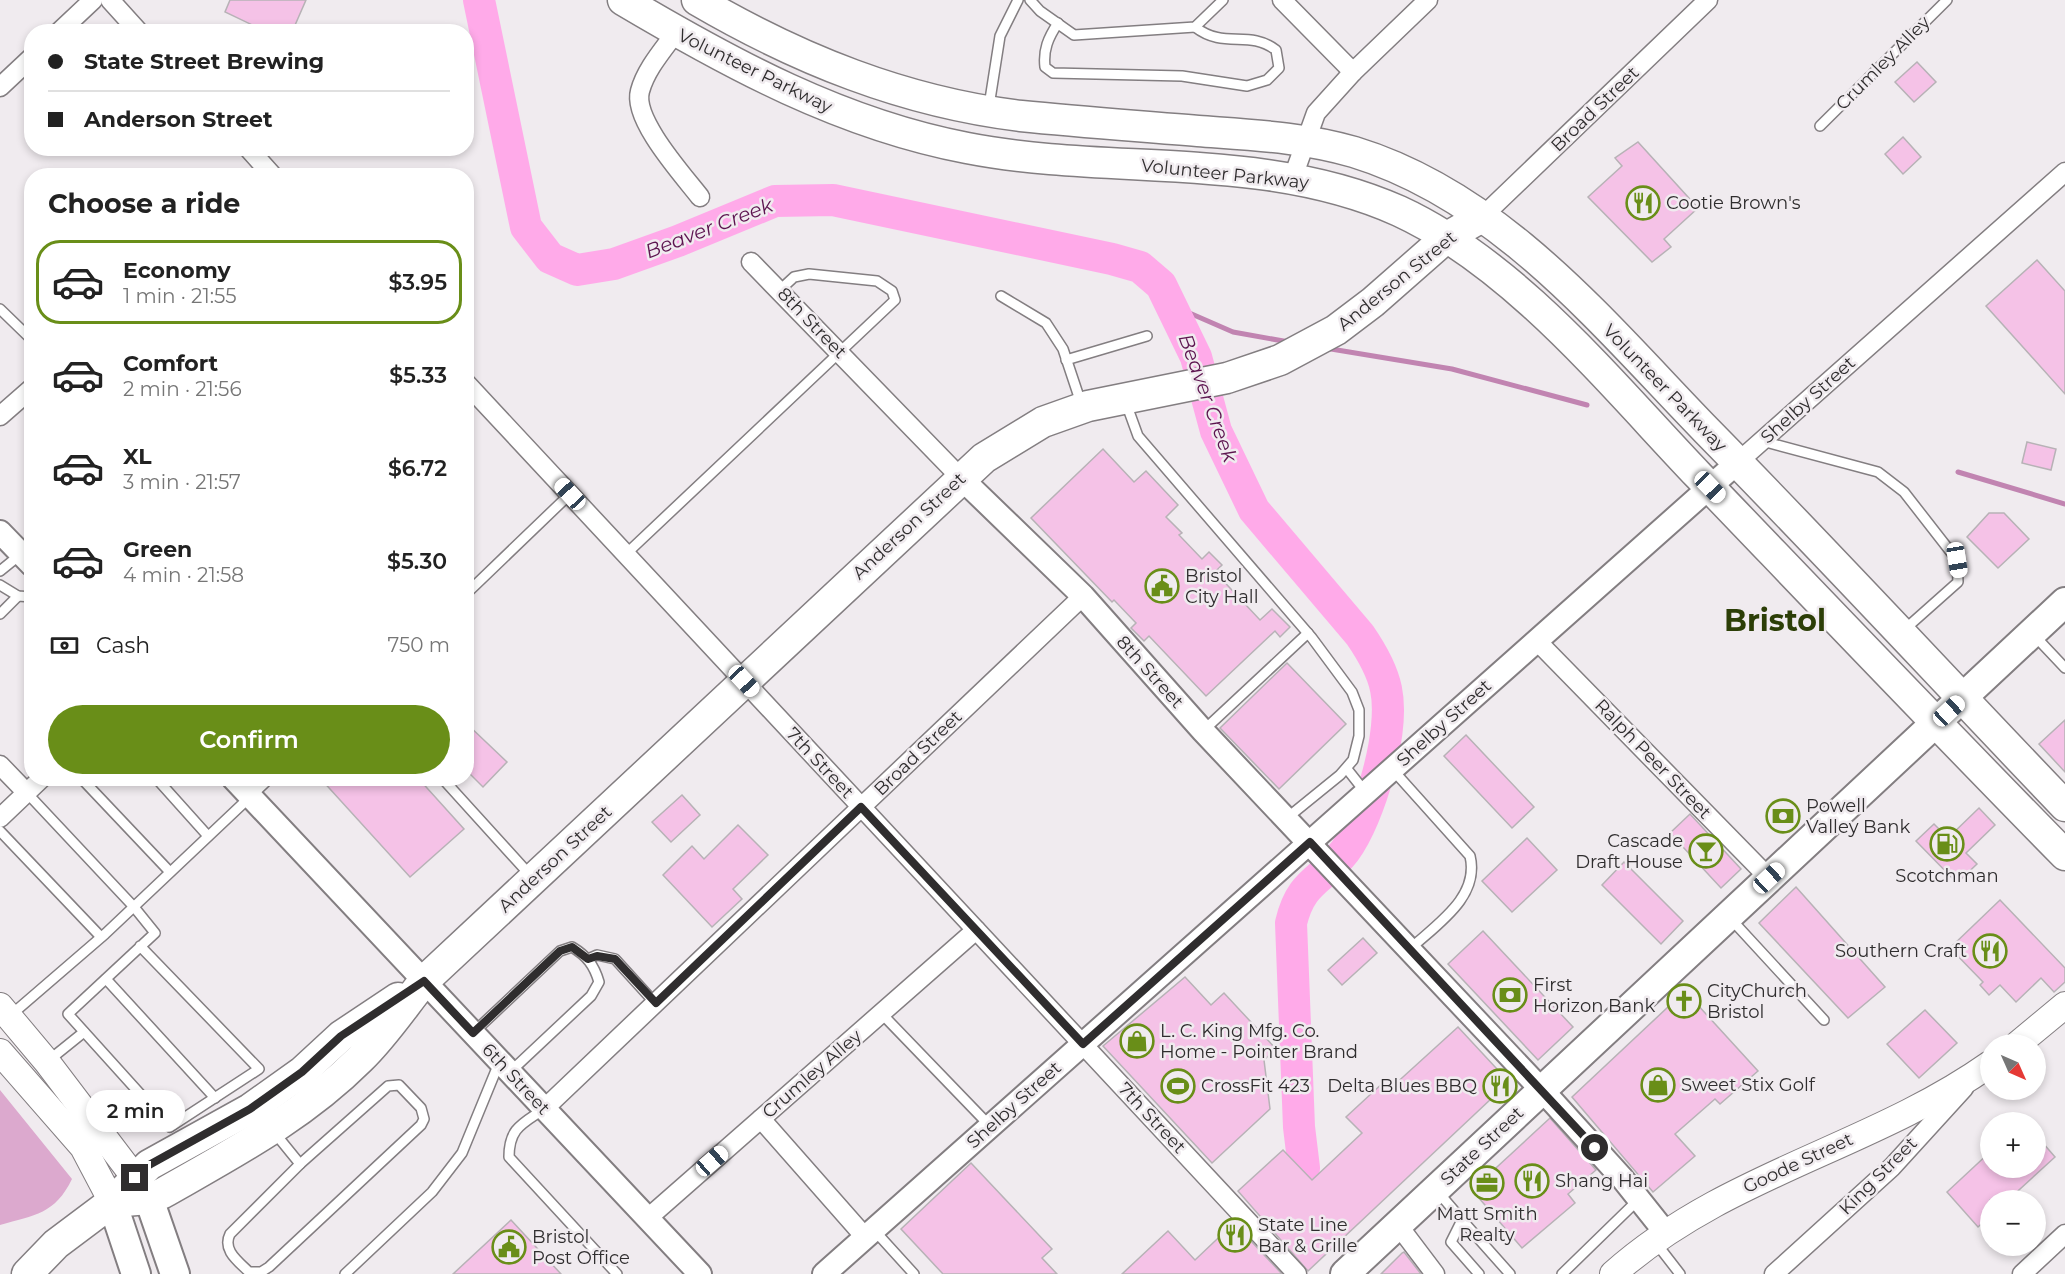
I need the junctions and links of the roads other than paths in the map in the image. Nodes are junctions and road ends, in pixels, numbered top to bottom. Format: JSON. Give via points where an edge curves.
{"nodes":[{"id":1,"x":93,"y":0,"type":"edge"},
{"id":2,"x":110,"y":0,"type":"edge"},
{"id":3,"x":623,"y":0,"type":"edge"},
{"id":4,"x":699,"y":0,"type":"edge"},
{"id":5,"x":1018,"y":0,"type":"edge"},
{"id":6,"x":1030,"y":0,"type":"edge"},
{"id":7,"x":1223,"y":0,"type":"edge"},
{"id":8,"x":1282,"y":0,"type":"edge"},
{"id":9,"x":1428,"y":0,"type":"edge"},
{"id":10,"x":1708,"y":0,"type":"edge"},
{"id":11,"x":1947,"y":0,"type":"edge"},
{"id":12,"x":1058,"y":23,"type":"junction"},
{"id":13,"x":68,"y":24,"type":"edge"},
{"id":14,"x":132,"y":24,"type":"edge"},
{"id":15,"x":1195,"y":27,"type":"junction"},
{"id":16,"x":676,"y":32,"type":"junction"},
{"id":17,"x":24,"y":64,"type":"edge"},
{"id":18,"x":1353,"y":72,"type":"junction"},
{"id":19,"x":0,"y":87,"type":"edge"},
{"id":20,"x":988,"y":112,"type":"junction"},
{"id":21,"x":1820,"y":126,"type":"dead end"},
{"id":22,"x":1305,"y":140,"type":"junction"},
{"id":23,"x":254,"y":156,"type":"edge"},
{"id":24,"x":263,"y":168,"type":"edge"},
{"id":25,"x":2065,"y":172,"type":"edge"},
{"id":26,"x":1293,"y":177,"type":"junction"},
{"id":27,"x":700,"y":197,"type":"dead end"},
{"id":28,"x":1482,"y":217,"type":"junction"},
{"id":29,"x":1447,"y":237,"type":"junction"},
{"id":30,"x":751,"y":262,"type":"dead end"},
{"id":31,"x":780,"y":290,"type":"junction"},
{"id":32,"x":1000,"y":296,"type":"dead end"},
{"id":33,"x":0,"y":309,"type":"edge"},
{"id":34,"x":24,"y":332,"type":"edge"},
{"id":35,"x":1147,"y":336,"type":"dead end"},
{"id":36,"x":839,"y":352,"type":"junction"},
{"id":37,"x":1066,"y":360,"type":"junction"},
{"id":38,"x":474,"y":392,"type":"edge"},
{"id":39,"x":24,"y":395,"type":"edge"},
{"id":40,"x":1124,"y":398,"type":"junction"},
{"id":41,"x":1083,"y":408,"type":"junction"},
{"id":42,"x":0,"y":416,"type":"edge"},
{"id":43,"x":1762,"y":441,"type":"junction"},
{"id":44,"x":1738,"y":462,"type":"junction"},
{"id":45,"x":960,"y":477,"type":"junction"},
{"id":46,"x":1710,"y":487,"type":"junction"},
{"id":47,"x":570,"y":494,"type":"junction"},
{"id":48,"x":0,"y":532,"type":"edge"},
{"id":49,"x":626,"y":554,"type":"junction"},
{"id":50,"x":24,"y":558,"type":"edge"},
{"id":51,"x":24,"y":561,"type":"edge"},
{"id":52,"x":0,"y":571,"type":"edge"},
{"id":53,"x":0,"y":585,"type":"edge"},
{"id":54,"x":474,"y":586,"type":"edge"},
{"id":55,"x":18,"y":596,"type":"junction"},
{"id":56,"x":24,"y":596,"type":"edge"},
{"id":57,"x":1083,"y":597,"type":"junction"},
{"id":58,"x":2065,"y":602,"type":"edge"},
{"id":59,"x":0,"y":614,"type":"edge"},
{"id":60,"x":1308,"y":633,"type":"junction"},
{"id":61,"x":1901,"y":633,"type":"junction"},
{"id":62,"x":2032,"y":633,"type":"junction"},
{"id":63,"x":1537,"y":641,"type":"junction"},
{"id":64,"x":2065,"y":668,"type":"edge"},
{"id":65,"x":744,"y":681,"type":"junction"},
{"id":66,"x":1962,"y":698,"type":"junction"},
{"id":67,"x":1935,"y":723,"type":"junction"},
{"id":68,"x":1203,"y":731,"type":"junction"},
{"id":69,"x":0,"y":765,"type":"edge"},
{"id":70,"x":1347,"y":769,"type":"junction"},
{"id":71,"x":1392,"y":769,"type":"junction"},
{"id":72,"x":34,"y":786,"type":"edge"},
{"id":73,"x":89,"y":786,"type":"edge"},
{"id":74,"x":163,"y":786,"type":"edge"},
{"id":75,"x":240,"y":786,"type":"edge"},
{"id":76,"x":262,"y":786,"type":"edge"},
{"id":77,"x":449,"y":786,"type":"edge"},
{"id":78,"x":27,"y":793,"type":"junction"},
{"id":79,"x":1366,"y":793,"type":"junction"},
{"id":80,"x":250,"y":797,"type":"junction"},
{"id":81,"x":2065,"y":806,"type":"edge"},
{"id":82,"x":861,"y":807,"type":"junction"},
{"id":83,"x":0,"y":818,"type":"edge"},
{"id":84,"x":1287,"y":818,"type":"junction"},
{"id":85,"x":0,"y":831,"type":"edge"},
{"id":86,"x":208,"y":836,"type":"junction"},
{"id":87,"x":1315,"y":847,"type":"junction"},
{"id":88,"x":2065,"y":855,"type":"edge"},
{"id":89,"x":170,"y":872,"type":"junction"},
{"id":90,"x":1769,"y":878,"type":"junction"},
{"id":91,"x":534,"y":879,"type":"junction"},
{"id":92,"x":134,"y":907,"type":"junction"},
{"id":93,"x":1728,"y":916,"type":"junction"},
{"id":94,"x":976,"y":930,"type":"junction"},
{"id":95,"x":101,"y":937,"type":"junction"},
{"id":96,"x":140,"y":946,"type":"junction"},
{"id":97,"x":1410,"y":949,"type":"junction"},
{"id":98,"x":588,"y":959,"type":"junction"},
{"id":99,"x":106,"y":979,"type":"junction"},
{"id":100,"x":424,"y":981,"type":"junction"},
{"id":101,"x":656,"y":1003,"type":"junction"},
{"id":102,"x":2065,"y":1005,"type":"edge"},
{"id":103,"x":5,"y":1011,"type":"edge"},
{"id":104,"x":881,"y":1013,"type":"junction"},
{"id":105,"x":1824,"y":1020,"type":"dead end"},
{"id":106,"x":84,"y":1032,"type":"junction"},
{"id":107,"x":473,"y":1033,"type":"junction"},
{"id":108,"x":2030,"y":1034,"type":"edge"},
{"id":109,"x":1083,"y":1044,"type":"junction"},
{"id":110,"x":0,"y":1052,"type":"edge"},
{"id":111,"x":47,"y":1062,"type":"junction"},
{"id":112,"x":505,"y":1067,"type":"junction"},
{"id":113,"x":1980,"y":1072,"type":"edge"},
{"id":114,"x":1980,"y":1073,"type":"edge"},
{"id":115,"x":1542,"y":1090,"type":"junction"},
{"id":116,"x":215,"y":1098,"type":"junction"},
{"id":117,"x":544,"y":1109,"type":"junction"},
{"id":118,"x":761,"y":1119,"type":"junction"},
{"id":119,"x":990,"y":1126,"type":"junction"},
{"id":120,"x":273,"y":1131,"type":"junction"},
{"id":121,"x":300,"y":1164,"type":"junction"},
{"id":122,"x":142,"y":1188,"type":"junction"},
{"id":123,"x":1435,"y":1189,"type":"junction"},
{"id":124,"x":1639,"y":1199,"type":"junction"},
{"id":125,"x":112,"y":1202,"type":"junction"},
{"id":126,"x":648,"y":1218,"type":"junction"},
{"id":127,"x":1462,"y":1220,"type":"junction"},
{"id":128,"x":1398,"y":1225,"type":"junction"},
{"id":129,"x":870,"y":1233,"type":"junction"},
{"id":130,"x":2065,"y":1234,"type":"edge"},
{"id":131,"x":1660,"y":1236,"type":"junction"},
{"id":132,"x":833,"y":1271,"type":"edge"},
{"id":133,"x":27,"y":1274,"type":"edge"},
{"id":134,"x":136,"y":1274,"type":"edge"},
{"id":135,"x":175,"y":1274,"type":"edge"},
{"id":136,"x":345,"y":1274,"type":"edge"},
{"id":137,"x":617,"y":1274,"type":"edge"},
{"id":138,"x":700,"y":1274,"type":"edge"},
{"id":139,"x":914,"y":1274,"type":"edge"},
{"id":140,"x":1297,"y":1274,"type":"edge"},
{"id":141,"x":1345,"y":1274,"type":"edge"},
{"id":142,"x":1435,"y":1274,"type":"edge"},
{"id":143,"x":1479,"y":1274,"type":"edge"},
{"id":144,"x":1510,"y":1274,"type":"edge"},
{"id":145,"x":1562,"y":1274,"type":"edge"},
{"id":146,"x":1613,"y":1274,"type":"edge"},
{"id":147,"x":1680,"y":1274,"type":"edge"},
{"id":148,"x":1774,"y":1274,"type":"edge"},
{"id":149,"x":2022,"y":1274,"type":"edge"}],
"edges":[{"from":1,"to":13,"type":"street"},
{"from":2,"to":14,"type":"street"},
{"from":3,"to":16,"type":"highway","name":"Volunteer Parkway"},
{"from":4,"to":16,"type":"highway"},
{"from":4,"to":20,"type":"highway","name":"Volunteer Parkway","via":[[781,45],[859,79]]},
{"from":5,"to":20,"type":"lane","via":[[1000,36]]},
{"from":6,"to":12,"type":"lane"},
{"from":7,"to":15,"type":"lane"},
{"from":8,"to":18,"type":"street"},
{"from":9,"to":18,"type":"street"},
{"from":10,"to":28,"type":"street","name":"Broad Street"},
{"from":11,"to":21,"type":"lane","name":"Crumley Alley"},
{"from":12,"to":15,"type":"lane","via":[[1074,34]]},
{"from":12,"to":15,"type":"lane","via":[[1043,56],[1045,67],[1053,73],[1182,76],[1247,86],[1267,80],[1279,68],[1276,50],[1262,40],[1220,40]]},
{"from":16,"to":26,"type":"highway","name":"Volunteer Parkway","via":[[764,80],[830,109],[968,148]]},
{"from":16,"to":27,"type":"street","via":[[643,81],[639,104],[646,122]]},
{"from":17,"to":19,"type":"street"},
{"from":18,"to":22,"type":"street","via":[[1316,113]]},
{"from":20,"to":22,"type":"highway","name":"Volunteer Parkway"},
{"from":22,"to":26,"type":"street"},
{"from":22,"to":28,"type":"highway","name":"Volunteer Parkway","via":[[1393,167]]},
{"from":23,"to":24,"type":"street"},
{"from":25,"to":43,"type":"street","name":"Shelby Street"},
{"from":26,"to":29,"type":"highway","name":"Volunteer Parkway","via":[[1398,211]]},
{"from":28,"to":29,"type":"highway","name":"Anderson Street"},
{"from":28,"to":44,"type":"highway","name":"Volunteer Parkway","via":[[1519,244],[1561,283]]},
{"from":29,"to":40,"type":"highway","name":"Anderson Street","via":[[1336,330],[1288,356],[1254,371]]},
{"from":29,"to":46,"type":"highway","name":"Volunteer Parkway","via":[[1511,284]]},
{"from":30,"to":31,"type":"street","name":"8th Street"},
{"from":31,"to":36,"type":"street","name":"8th Street"},
{"from":31,"to":36,"type":"lane","via":[[794,277],[809,274],[877,281],[892,291],[895,300],[889,308]]},
{"from":32,"to":37,"type":"lane","via":[[1046,323]]},
{"from":33,"to":34,"type":"lane"},
{"from":35,"to":37,"type":"lane"},
{"from":36,"to":45,"type":"street","name":"8th Street"},
{"from":36,"to":49,"type":"lane"},
{"from":37,"to":41,"type":"lane"},
{"from":38,"to":47,"type":"street","name":"7th Street"},
{"from":39,"to":42,"type":"street"},
{"from":40,"to":41,"type":"highway","name":"Anderson Street"},
{"from":40,"to":60,"type":"lane","via":[[1138,436]]},
{"from":41,"to":45,"type":"highway","name":"Anderson Street","via":[[1042,422]]},
{"from":43,"to":44,"type":"street","name":"Shelby Street"},
{"from":43,"to":61,"type":"lane","via":[[1878,472],[1904,492],[1957,560],[1958,582]]},
{"from":44,"to":46,"type":"street","name":"Shelby Street"},
{"from":44,"to":61,"type":"highway","name":"Volunteer Parkway"},
{"from":45,"to":57,"type":"street","name":"8th Street"},
{"from":45,"to":65,"type":"highway","name":"Anderson Street"},
{"from":46,"to":63,"type":"street","name":"Shelby Street"},
{"from":46,"to":67,"type":"highway","name":"Volunteer Parkway"},
{"from":47,"to":49,"type":"street","name":"7th Street"},
{"from":47,"to":54,"type":"lane"},
{"from":48,"to":50,"type":"street"},
{"from":49,"to":65,"type":"street","name":"7th Street"},
{"from":51,"to":52,"type":"lane"},
{"from":53,"to":55,"type":"lane"},
{"from":55,"to":56,"type":"lane"},
{"from":55,"to":59,"type":"lane"},
{"from":57,"to":68,"type":"street","name":"8th Street"},
{"from":57,"to":82,"type":"street","name":"Broad Street"},
{"from":58,"to":62,"type":"main road","name":"State Street"},
{"from":60,"to":68,"type":"lane"},
{"from":60,"to":70,"type":"lane","via":[[1352,693],[1359,710],[1359,736]]},
{"from":61,"to":66,"type":"highway","name":"Volunteer Parkway"},
{"from":62,"to":64,"type":"lane"},
{"from":62,"to":66,"type":"main road","name":"State Street"},
{"from":63,"to":71,"type":"street","name":"Shelby Street"},
{"from":63,"to":90,"type":"street","name":"Ralph Peer Street"},
{"from":65,"to":82,"type":"street","name":"7th Street"},
{"from":65,"to":91,"type":"highway","name":"Anderson Street"},
{"from":66,"to":67,"type":"main road","name":"State Street"},
{"from":66,"to":81,"type":"highway","name":"Volunteer Parkway"},
{"from":67,"to":88,"type":"highway","name":"Volunteer Parkway"},
{"from":67,"to":90,"type":"main road","name":"State Street"},
{"from":68,"to":84,"type":"street","name":"8th Street"},
{"from":69,"to":78,"type":"street"},
{"from":70,"to":79,"type":"lane"},
{"from":70,"to":84,"type":"lane"},
{"from":71,"to":79,"type":"street","name":"Shelby Street"},
{"from":71,"to":97,"type":"lane","via":[[1470,856],[1474,872],[1460,902]]},
{"from":72,"to":78,"type":"street"},
{"from":73,"to":89,"type":"lane"},
{"from":74,"to":86,"type":"lane"},
{"from":75,"to":80,"type":"street","name":"6th Street"},
{"from":76,"to":80,"type":"lane"},
{"from":77,"to":91,"type":"lane"},
{"from":78,"to":83,"type":"street"},
{"from":78,"to":92,"type":"lane"},
{"from":79,"to":87,"type":"street","name":"Shelby Street"},
{"from":80,"to":86,"type":"lane"},
{"from":80,"to":100,"type":"street","name":"6th Street"},
{"from":82,"to":94,"type":"street","name":"7th Street"},
{"from":82,"to":101,"type":"street","name":"Broad Street"},
{"from":84,"to":87,"type":"street","name":"8th Street"},
{"from":85,"to":95,"type":"lane"},
{"from":86,"to":89,"type":"lane"},
{"from":87,"to":97,"type":"street","name":"8th Street"},
{"from":87,"to":109,"type":"street","name":"Shelby Street"},
{"from":89,"to":92,"type":"lane"},
{"from":90,"to":93,"type":"main road","name":"State Street"},
{"from":91,"to":100,"type":"highway","name":"Anderson Street"},
{"from":92,"to":95,"type":"lane"},
{"from":92,"to":96,"type":"lane","via":[[155,933]]},
{"from":93,"to":105,"type":"lane"},
{"from":93,"to":115,"type":"main road","name":"State Street"},
{"from":94,"to":104,"type":"street","name":"Crumley Alley"},
{"from":94,"to":109,"type":"street","name":"7th Street"},
{"from":95,"to":103,"type":"lane"},
{"from":96,"to":99,"type":"lane"},
{"from":96,"to":116,"type":"lane","via":[[259,1069]]},
{"from":97,"to":115,"type":"street","name":"8th Street"},
{"from":98,"to":101,"type":"lane","via":[[615,959]]},
{"from":98,"to":107,"type":"lane","via":[[572,947],[560,951]]},
{"from":98,"to":112,"type":"lane","via":[[595,966],[599,982],[591,996]]},
{"from":99,"to":106,"type":"lane","via":[[68,1014]]},
{"from":99,"to":116,"type":"lane"},
{"from":100,"to":107,"type":"street","name":"6th Street"},
{"from":100,"to":120,"type":"highway","name":"Anderson Street","via":[[362,1058]]},
{"from":100,"to":122,"type":"highway","name":"Anderson Street","via":[[341,1036],[302,1072],[250,1109],[149,1165]]},
{"from":101,"to":117,"type":"street","name":"Broad Street"},
{"from":102,"to":108,"type":"main road"},
{"from":103,"to":111,"type":"main road"},
{"from":104,"to":118,"type":"street","name":"Crumley Alley"},
{"from":104,"to":119,"type":"lane"},
{"from":106,"to":111,"type":"lane"},
{"from":106,"to":116,"type":"lane","via":[[170,1128]]},
{"from":107,"to":112,"type":"street","name":"6th Street"},
{"from":109,"to":119,"type":"street","name":"Shelby Street"},
{"from":109,"to":140,"type":"street","name":"7th Street"},
{"from":110,"to":125,"type":"main road","via":[[83,1147]]},
{"from":111,"to":122,"type":"main road"},
{"from":112,"to":117,"type":"street","name":"6th Street"},
{"from":112,"to":136,"type":"lane","via":[[462,1153],[432,1192]]},
{"from":113,"to":131,"type":"main road","name":"Goode Street","via":[[1936,1100],[1710,1204]]},
{"from":114,"to":148,"type":"street","name":"King Street","via":[[1892,1167]]},
{"from":115,"to":123,"type":"main road","name":"State Street"},
{"from":115,"to":124,"type":"street"},
{"from":117,"to":126,"type":"street","name":"6th Street"},
{"from":117,"to":137,"type":"lane","via":[[519,1126],[509,1140],[509,1157]]},
{"from":118,"to":126,"type":"street","name":"Crumley Alley"},
{"from":118,"to":129,"type":"street"},
{"from":119,"to":129,"type":"street","name":"Shelby Street"},
{"from":120,"to":121,"type":"lane"},
{"from":120,"to":122,"type":"highway","name":"Anderson Street","via":[[163,1193]]},
{"from":121,"to":121,"type":"lane","via":[[227,1240],[230,1252],[249,1272],[269,1267],[421,1125],[423,1114],[399,1085],[388,1086]]},
{"from":122,"to":125,"type":"highway","name":"Anderson Street"},
{"from":122,"to":135,"type":"main road"},
{"from":123,"to":127,"type":"lane"},
{"from":123,"to":128,"type":"main road","name":"State Street"},
{"from":124,"to":131,"type":"street"},
{"from":124,"to":145,"type":"lane"},
{"from":125,"to":133,"type":"highway","via":[[56,1244]]},
{"from":125,"to":134,"type":"main road"},
{"from":126,"to":138,"type":"street","name":"6th Street"},
{"from":127,"to":143,"type":"lane","via":[[1451,1242]]},
{"from":127,"to":144,"type":"lane"},
{"from":128,"to":141,"type":"main road","name":"State Street"},
{"from":128,"to":142,"type":"street"},
{"from":129,"to":132,"type":"street","name":"Shelby Street"},
{"from":129,"to":139,"type":"lane"},
{"from":130,"to":149,"type":"street"},
{"from":131,"to":146,"type":"main road","name":"Goode Street"},
{"from":131,"to":147,"type":"lane"}]}
